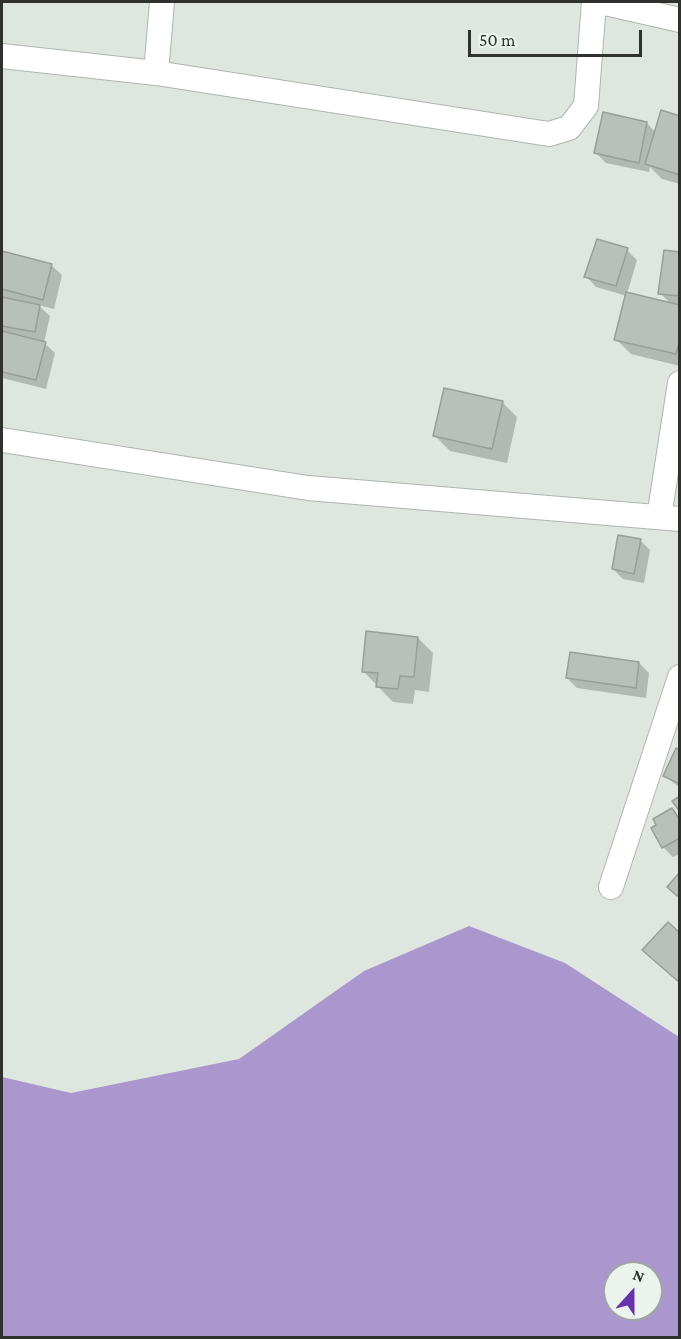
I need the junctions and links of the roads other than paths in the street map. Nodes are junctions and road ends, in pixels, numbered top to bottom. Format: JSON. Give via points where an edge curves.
{"nodes":[{"id":1,"x":162,"y":2,"type":"edge"},
{"id":2,"x":594,"y":2,"type":"edge"},
{"id":3,"x":601,"y":2,"type":"edge"},
{"id":4,"x":680,"y":20,"type":"edge"},
{"id":5,"x":2,"y":56,"type":"edge"},
{"id":6,"x":156,"y":73,"type":"junction"},
{"id":7,"x":680,"y":383,"type":"edge"},
{"id":8,"x":2,"y":440,"type":"edge"},
{"id":9,"x":669,"y":518,"type":"edge"},
{"id":10,"x":680,"y":677,"type":"edge"},
{"id":11,"x":611,"y":887,"type":"dead end"}],
"edges":[{"from":1,"to":6,"type":"street"},
{"from":2,"to":6,"type":"street","via":[[586,106],[569,128],[549,134]]},
{"from":3,"to":4,"type":"street"},
{"from":5,"to":6,"type":"street"},
{"from":7,"to":9,"type":"street"},
{"from":8,"to":9,"type":"street","via":[[308,488]]},
{"from":10,"to":11,"type":"street"}]}
